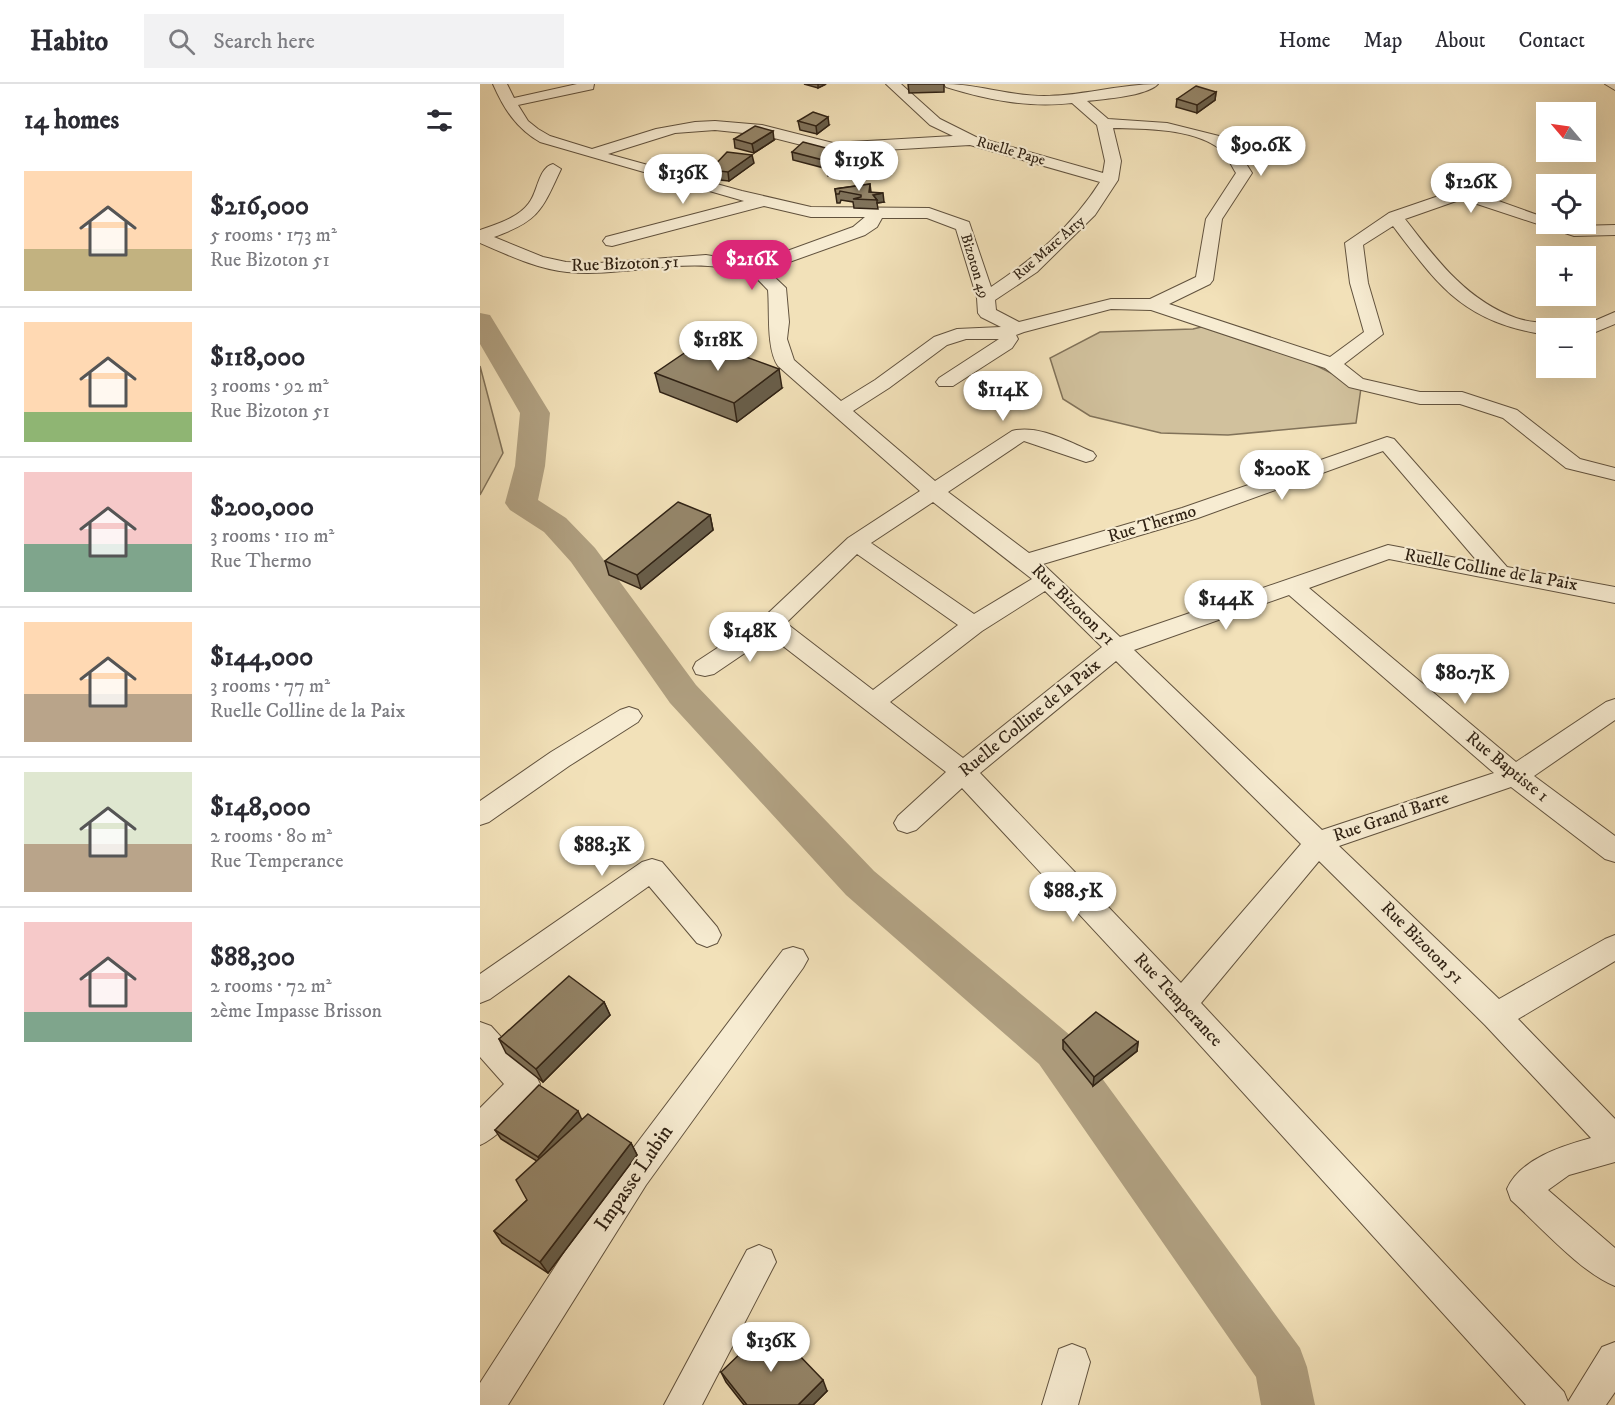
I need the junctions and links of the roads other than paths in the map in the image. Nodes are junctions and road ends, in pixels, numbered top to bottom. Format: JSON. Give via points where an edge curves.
{"nodes":[{"id":1,"x":500,"y":84,"type":"edge"},
{"id":2,"x":893,"y":84,"type":"edge"},
{"id":3,"x":951,"y":84,"type":"edge"},
{"id":4,"x":1151,"y":84,"type":"edge"},
{"id":5,"x":588,"y":86,"type":"dead end"},
{"id":6,"x":1076,"y":99,"type":"junction"},
{"id":7,"x":509,"y":103,"type":"junction"},
{"id":8,"x":1104,"y":123,"type":"junction"},
{"id":9,"x":971,"y":140,"type":"junction"},
{"id":10,"x":592,"y":154,"type":"junction"},
{"id":11,"x":553,"y":169,"type":"dead end"},
{"id":12,"x":1110,"y":180,"type":"junction"},
{"id":13,"x":763,"y":201,"type":"junction"},
{"id":14,"x":876,"y":213,"type":"junction"},
{"id":15,"x":1395,"y":217,"type":"junction"},
{"id":16,"x":1536,"y":219,"type":"edge"},
{"id":17,"x":1596,"y":230,"type":"edge"},
{"id":18,"x":1615,"y":230,"type":"edge"},
{"id":19,"x":480,"y":236,"type":"edge"},
{"id":20,"x":612,"y":241,"type":"dead end"},
{"id":21,"x":755,"y":269,"type":"junction"},
{"id":22,"x":986,"y":298,"type":"junction"},
{"id":23,"x":1153,"y":305,"type":"junction"},
{"id":24,"x":1615,"y":317,"type":"edge"},
{"id":25,"x":1596,"y":326,"type":"edge"},
{"id":26,"x":1536,"y":327,"type":"edge"},
{"id":27,"x":1011,"y":331,"type":"junction"},
{"id":28,"x":1332,"y":364,"type":"junction"},
{"id":29,"x":946,"y":382,"type":"dead end"},
{"id":30,"x":840,"y":410,"type":"junction"},
{"id":31,"x":1086,"y":456,"type":"dead end"},
{"id":32,"x":1615,"y":474,"type":"edge"},
{"id":33,"x":934,"y":492,"type":"junction"},
{"id":34,"x":856,"y":543,"type":"junction"},
{"id":35,"x":1026,"y":561,"type":"junction"},
{"id":36,"x":1499,"y":572,"type":"junction"},
{"id":37,"x":1047,"y":580,"type":"junction"},
{"id":38,"x":1293,"y":586,"type":"junction"},
{"id":39,"x":1615,"y":595,"type":"edge"},
{"id":40,"x":771,"y":624,"type":"junction"},
{"id":41,"x":974,"y":625,"type":"junction"},
{"id":42,"x":1117,"y":647,"type":"junction"},
{"id":43,"x":705,"y":668,"type":"dead end"},
{"id":44,"x":872,"y":703,"type":"junction"},
{"id":45,"x":1615,"y":708,"type":"edge"},
{"id":46,"x":629,"y":716,"type":"dead end"},
{"id":47,"x":963,"y":772,"type":"junction"},
{"id":48,"x":1515,"y":776,"type":"junction"},
{"id":49,"x":480,"y":815,"type":"edge"},
{"id":50,"x":907,"y":823,"type":"dead end"},
{"id":51,"x":1319,"y":842,"type":"junction"},
{"id":52,"x":1615,"y":851,"type":"edge"},
{"id":53,"x":707,"y":935,"type":"dead end"},
{"id":54,"x":1615,"y":947,"type":"edge"},
{"id":55,"x":793,"y":959,"type":"dead end"},
{"id":56,"x":480,"y":990,"type":"edge"},
{"id":57,"x":1182,"y":1004,"type":"junction"},
{"id":58,"x":1496,"y":1016,"type":"junction"},
{"id":59,"x":480,"y":1035,"type":"edge"},
{"id":60,"x":480,"y":1130,"type":"edge"},
{"id":61,"x":1615,"y":1141,"type":"edge"},
{"id":62,"x":1615,"y":1147,"type":"edge"},
{"id":63,"x":759,"y":1262,"type":"dead end"},
{"id":64,"x":1615,"y":1269,"type":"edge"},
{"id":65,"x":1615,"y":1360,"type":"edge"},
{"id":66,"x":1072,"y":1362,"type":"dead end"},
{"id":67,"x":487,"y":1405,"type":"edge"},
{"id":68,"x":682,"y":1405,"type":"edge"},
{"id":69,"x":1060,"y":1405,"type":"edge"},
{"id":70,"x":1551,"y":1405,"type":"edge"},
{"id":71,"x":1585,"y":1405,"type":"edge"}],
"edges":[{"from":1,"to":7,"type":"street","name":"Bizoton 49"},
{"from":2,"to":9,"type":"street","via":[[935,122]]},
{"from":3,"to":6,"type":"street","via":[[1027,102]]},
{"from":4,"to":6,"type":"street"},
{"from":5,"to":7,"type":"street"},
{"from":6,"to":8,"type":"street"},
{"from":7,"to":10,"type":"street","name":"Bizoton 49","via":[[533,132]]},
{"from":8,"to":12,"type":"street","via":[[1113,161]]},
{"from":8,"to":23,"type":"street","via":[[1138,124],[1197,134],[1226,146],[1244,173],[1214,219],[1204,280]]},
{"from":9,"to":10,"type":"street","name":"Ruelle Pape","via":[[833,148],[758,129],[700,124],[659,131]]},
{"from":9,"to":12,"type":"street","name":"Ruelle Pape"},
{"from":10,"to":13,"type":"street","name":"Bizoton 49"},
{"from":11,"to":19,"type":"street","via":[[536,206],[511,225]]},
{"from":12,"to":22,"type":"street","name":"Rue Marc Arty","via":[[1087,215],[1031,268]]},
{"from":13,"to":14,"type":"street","name":"Bizoton 49","via":[[811,212]]},
{"from":13,"to":20,"type":"street"},
{"from":14,"to":21,"type":"street","via":[[871,223],[859,231]]},
{"from":14,"to":22,"type":"street","name":"Bizoton 49","via":[[929,213],[963,226]]},
{"from":15,"to":16,"type":"street","via":[[1462,193]]},
{"from":15,"to":26,"type":"street","via":[[1441,277],[1482,309],[1509,322]]},
{"from":15,"to":28,"type":"street","via":[[1354,243],[1359,283],[1374,334]]},
{"from":17,"to":18,"type":"street"},
{"from":19,"to":21,"type":"street","name":"Rue Bizoton 51","via":[[538,261],[566,267],[706,260]]},
{"from":21,"to":30,"type":"street","name":"Rue Bizoton 51","via":[[777,288],[778,339],[785,362]]},
{"from":22,"to":27,"type":"street","name":"Bizoton 49","via":[[987,313]]},
{"from":23,"to":27,"type":"street","via":[[1111,304]]},
{"from":23,"to":28,"type":"street"},
{"from":24,"to":25,"type":"street"},
{"from":27,"to":29,"type":"street","via":[[1005,344]]},
{"from":27,"to":30,"type":"street","via":[[949,337]]},
{"from":28,"to":32,"type":"street","via":[[1356,383],[1420,398],[1462,398],[1510,414],[1573,464]]},
{"from":30,"to":33,"type":"street","name":"Rue Bizoton 51"},
{"from":31,"to":33,"type":"street","via":[[1024,434]]},
{"from":33,"to":34,"type":"street"},
{"from":33,"to":35,"type":"street","name":"Rue Bizoton 51"},
{"from":34,"to":40,"type":"street"},
{"from":34,"to":41,"type":"street"},
{"from":35,"to":36,"type":"street","name":"Rue Thermo","via":[[1190,513],[1387,442]]},
{"from":35,"to":37,"type":"street","name":"Rue Bizoton 51"},
{"from":36,"to":38,"type":"street","name":"Ruelle Colline de la Paix","via":[[1388,552]]},
{"from":36,"to":39,"type":"street","name":"Ruelle Colline de la Paix"},
{"from":37,"to":41,"type":"street"},
{"from":37,"to":42,"type":"street","name":"Rue Bizoton 51"},
{"from":38,"to":42,"type":"street","name":"Ruelle Colline de la Paix"},
{"from":38,"to":48,"type":"street","name":"Rue Baptiste 1"},
{"from":40,"to":43,"type":"street"},
{"from":40,"to":44,"type":"street","name":"Rue Temperance"},
{"from":41,"to":44,"type":"street"},
{"from":42,"to":47,"type":"street","name":"Ruelle Colline de la Paix"},
{"from":42,"to":51,"type":"street","name":"Rue Bizoton 51"},
{"from":44,"to":47,"type":"street","name":"Rue Temperance"},
{"from":45,"to":48,"type":"street","name":"Rue Grand Barre"},
{"from":46,"to":49,"type":"street"},
{"from":47,"to":50,"type":"street","name":"Ruelle Colline de la Paix"},
{"from":47,"to":57,"type":"street","name":"Rue Temperance"},
{"from":48,"to":51,"type":"street","name":"Rue Grand Barre"},
{"from":48,"to":52,"type":"street","name":"Rue Baptiste 1"},
{"from":51,"to":57,"type":"street","name":"Rue Grand Barre"},
{"from":51,"to":58,"type":"street","name":"Rue Bizoton 51"},
{"from":53,"to":56,"type":"street","via":[[652,870]]},
{"from":54,"to":58,"type":"street"},
{"from":55,"to":67,"type":"street","name":"Impasse Lubin","via":[[634,1174]]},
{"from":57,"to":70,"type":"street","name":"Rue Temperance"},
{"from":58,"to":61,"type":"street","name":"Rue Bizoton 51"},
{"from":59,"to":60,"type":"street","via":[[524,1084]]},
{"from":62,"to":64,"type":"street","via":[[1560,1162],[1523,1189]]},
{"from":63,"to":68,"type":"street"},
{"from":65,"to":71,"type":"street"},
{"from":66,"to":69,"type":"street"}]}
